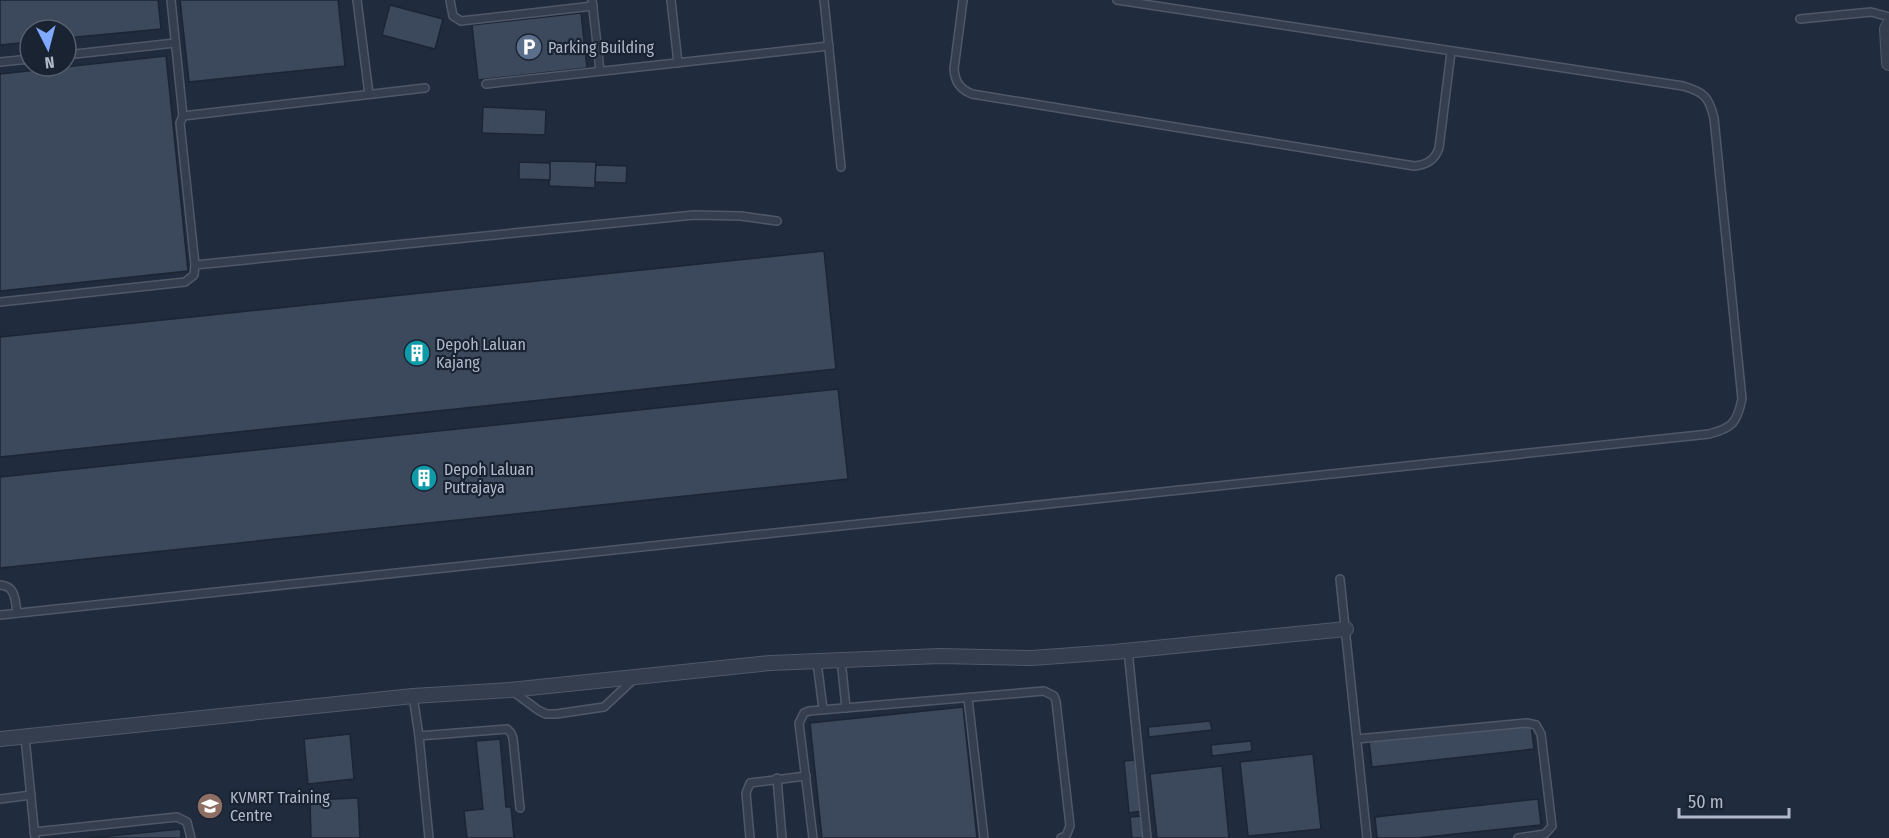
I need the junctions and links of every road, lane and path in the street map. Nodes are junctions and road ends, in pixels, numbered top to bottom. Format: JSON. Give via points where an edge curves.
{"nodes":[{"id":1,"x":171,"y":0,"type":"edge"},
{"id":2,"x":357,"y":0,"type":"edge"},
{"id":3,"x":450,"y":0,"type":"edge"},
{"id":4,"x":671,"y":0,"type":"edge"},
{"id":5,"x":824,"y":0,"type":"edge"},
{"id":6,"x":963,"y":0,"type":"edge"},
{"id":7,"x":1116,"y":0,"type":"edge"},
{"id":8,"x":592,"y":3,"type":"edge"},
{"id":9,"x":1889,"y":17,"type":"edge"},
{"id":10,"x":1800,"y":19,"type":"dead end"},
{"id":11,"x":1889,"y":25,"type":"edge"},
{"id":12,"x":175,"y":44,"type":"junction"},
{"id":13,"x":829,"y":46,"type":"junction"},
{"id":14,"x":1451,"y":52,"type":"junction"},
{"id":15,"x":78,"y":54,"type":"edge"},
{"id":16,"x":18,"y":60,"type":"edge"},
{"id":17,"x":0,"y":62,"type":"edge"},
{"id":18,"x":678,"y":63,"type":"junction"},
{"id":19,"x":1889,"y":63,"type":"edge"},
{"id":20,"x":600,"y":71,"type":"junction"},
{"id":21,"x":486,"y":84,"type":"dead end"},
{"id":22,"x":425,"y":88,"type":"dead end"},
{"id":23,"x":369,"y":94,"type":"junction"},
{"id":24,"x":183,"y":116,"type":"junction"},
{"id":25,"x":841,"y":167,"type":"dead end"},
{"id":26,"x":777,"y":221,"type":"dead end"},
{"id":27,"x":195,"y":265,"type":"junction"},
{"id":28,"x":0,"y":302,"type":"edge"},
{"id":29,"x":1341,"y":579,"type":"dead end"},
{"id":30,"x":0,"y":585,"type":"edge"},
{"id":31,"x":17,"y":613,"type":"junction"},
{"id":32,"x":0,"y":615,"type":"edge"},
{"id":33,"x":1346,"y":629,"type":"junction"},
{"id":34,"x":1128,"y":650,"type":"junction"},
{"id":35,"x":841,"y":659,"type":"junction"},
{"id":36,"x":817,"y":662,"type":"junction"},
{"id":37,"x":636,"y":677,"type":"junction"},
{"id":38,"x":510,"y":690,"type":"junction"},
{"id":39,"x":413,"y":696,"type":"junction"},
{"id":40,"x":968,"y":698,"type":"junction"},
{"id":41,"x":846,"y":708,"type":"junction"},
{"id":42,"x":823,"y":709,"type":"junction"},
{"id":43,"x":419,"y":736,"type":"junction"},
{"id":44,"x":24,"y":737,"type":"junction"},
{"id":45,"x":1357,"y":739,"type":"junction"},
{"id":46,"x":0,"y":740,"type":"edge"},
{"id":47,"x":806,"y":776,"type":"junction"},
{"id":48,"x":777,"y":778,"type":"junction"},
{"id":49,"x":31,"y":795,"type":"junction"},
{"id":50,"x":0,"y":799,"type":"edge"},
{"id":51,"x":520,"y":808,"type":"dead end"},
{"id":52,"x":35,"y":835,"type":"edge"},
{"id":53,"x":190,"y":838,"type":"edge"},
{"id":54,"x":429,"y":838,"type":"edge"},
{"id":55,"x":750,"y":838,"type":"edge"},
{"id":56,"x":782,"y":838,"type":"edge"},
{"id":57,"x":813,"y":838,"type":"edge"},
{"id":58,"x":984,"y":838,"type":"edge"},
{"id":59,"x":1061,"y":838,"type":"edge"},
{"id":60,"x":1147,"y":838,"type":"edge"},
{"id":61,"x":1366,"y":838,"type":"edge"},
{"id":62,"x":1518,"y":838,"type":"edge"}],
"edges":[{"from":1,"to":12,"type":"lane"},
{"from":2,"to":23,"type":"lane"},
{"from":3,"to":8,"type":"lane","via":[[453,16],[461,21]]},
{"from":4,"to":18,"type":"lane"},
{"from":5,"to":13,"type":"lane"},
{"from":6,"to":14,"type":"lane","via":[[954,69],[955,78],[972,94],[1414,166],[1430,162],[1439,148]]},
{"from":7,"to":14,"type":"lane"},
{"from":8,"to":20,"type":"lane"},
{"from":9,"to":10,"type":"lane","via":[[1871,12]]},
{"from":11,"to":19,"type":"street"},
{"from":12,"to":15,"type":"lane"},
{"from":12,"to":24,"type":"lane"},
{"from":13,"to":18,"type":"lane"},
{"from":13,"to":25,"type":"lane"},
{"from":14,"to":31,"type":"lane","via":[[1683,86],[1698,90],[1706,98],[1714,118],[1742,399],[1734,424],[1709,434]]},
{"from":16,"to":17,"type":"lane"},
{"from":18,"to":20,"type":"lane"},
{"from":20,"to":21,"type":"lane"},
{"from":22,"to":23,"type":"lane"},
{"from":23,"to":24,"type":"lane"},
{"from":24,"to":27,"type":"lane","via":[[180,123]]},
{"from":26,"to":27,"type":"lane","via":[[685,215]]},
{"from":27,"to":28,"type":"lane","via":[[194,276],[185,282]]},
{"from":29,"to":33,"type":"lane"},
{"from":30,"to":31,"type":"lane","via":[[13,591]]},
{"from":31,"to":32,"type":"lane"},
{"from":33,"to":34,"type":"street"},
{"from":33,"to":45,"type":"lane"},
{"from":34,"to":35,"type":"street","via":[[1032,658]]},
{"from":34,"to":60,"type":"lane"},
{"from":35,"to":36,"type":"street"},
{"from":35,"to":41,"type":"lane"},
{"from":36,"to":37,"type":"street"},
{"from":36,"to":42,"type":"lane"},
{"from":37,"to":38,"type":"street"},
{"from":37,"to":38,"type":"lane","via":[[604,707],[566,713],[546,714]]},
{"from":38,"to":39,"type":"street"},
{"from":39,"to":43,"type":"lane"},
{"from":39,"to":44,"type":"street"},
{"from":40,"to":41,"type":"lane"},
{"from":40,"to":58,"type":"lane"},
{"from":40,"to":59,"type":"lane","via":[[1044,692],[1054,696],[1070,826]]},
{"from":41,"to":42,"type":"lane"},
{"from":42,"to":47,"type":"lane","via":[[800,717]]},
{"from":43,"to":51,"type":"lane","via":[[507,729],[513,738]]},
{"from":43,"to":54,"type":"lane"},
{"from":44,"to":46,"type":"street"},
{"from":44,"to":49,"type":"lane"},
{"from":45,"to":61,"type":"lane"},
{"from":45,"to":62,"type":"lane","via":[[1536,725],[1541,734],[1552,826],[1545,834]]},
{"from":47,"to":48,"type":"lane"},
{"from":47,"to":57,"type":"lane"},
{"from":48,"to":55,"type":"lane","via":[[756,781],[747,787]]},
{"from":48,"to":56,"type":"lane"},
{"from":49,"to":50,"type":"lane"},
{"from":49,"to":52,"type":"lane"},
{"from":52,"to":53,"type":"lane","via":[[177,817],[188,822]]}]}
